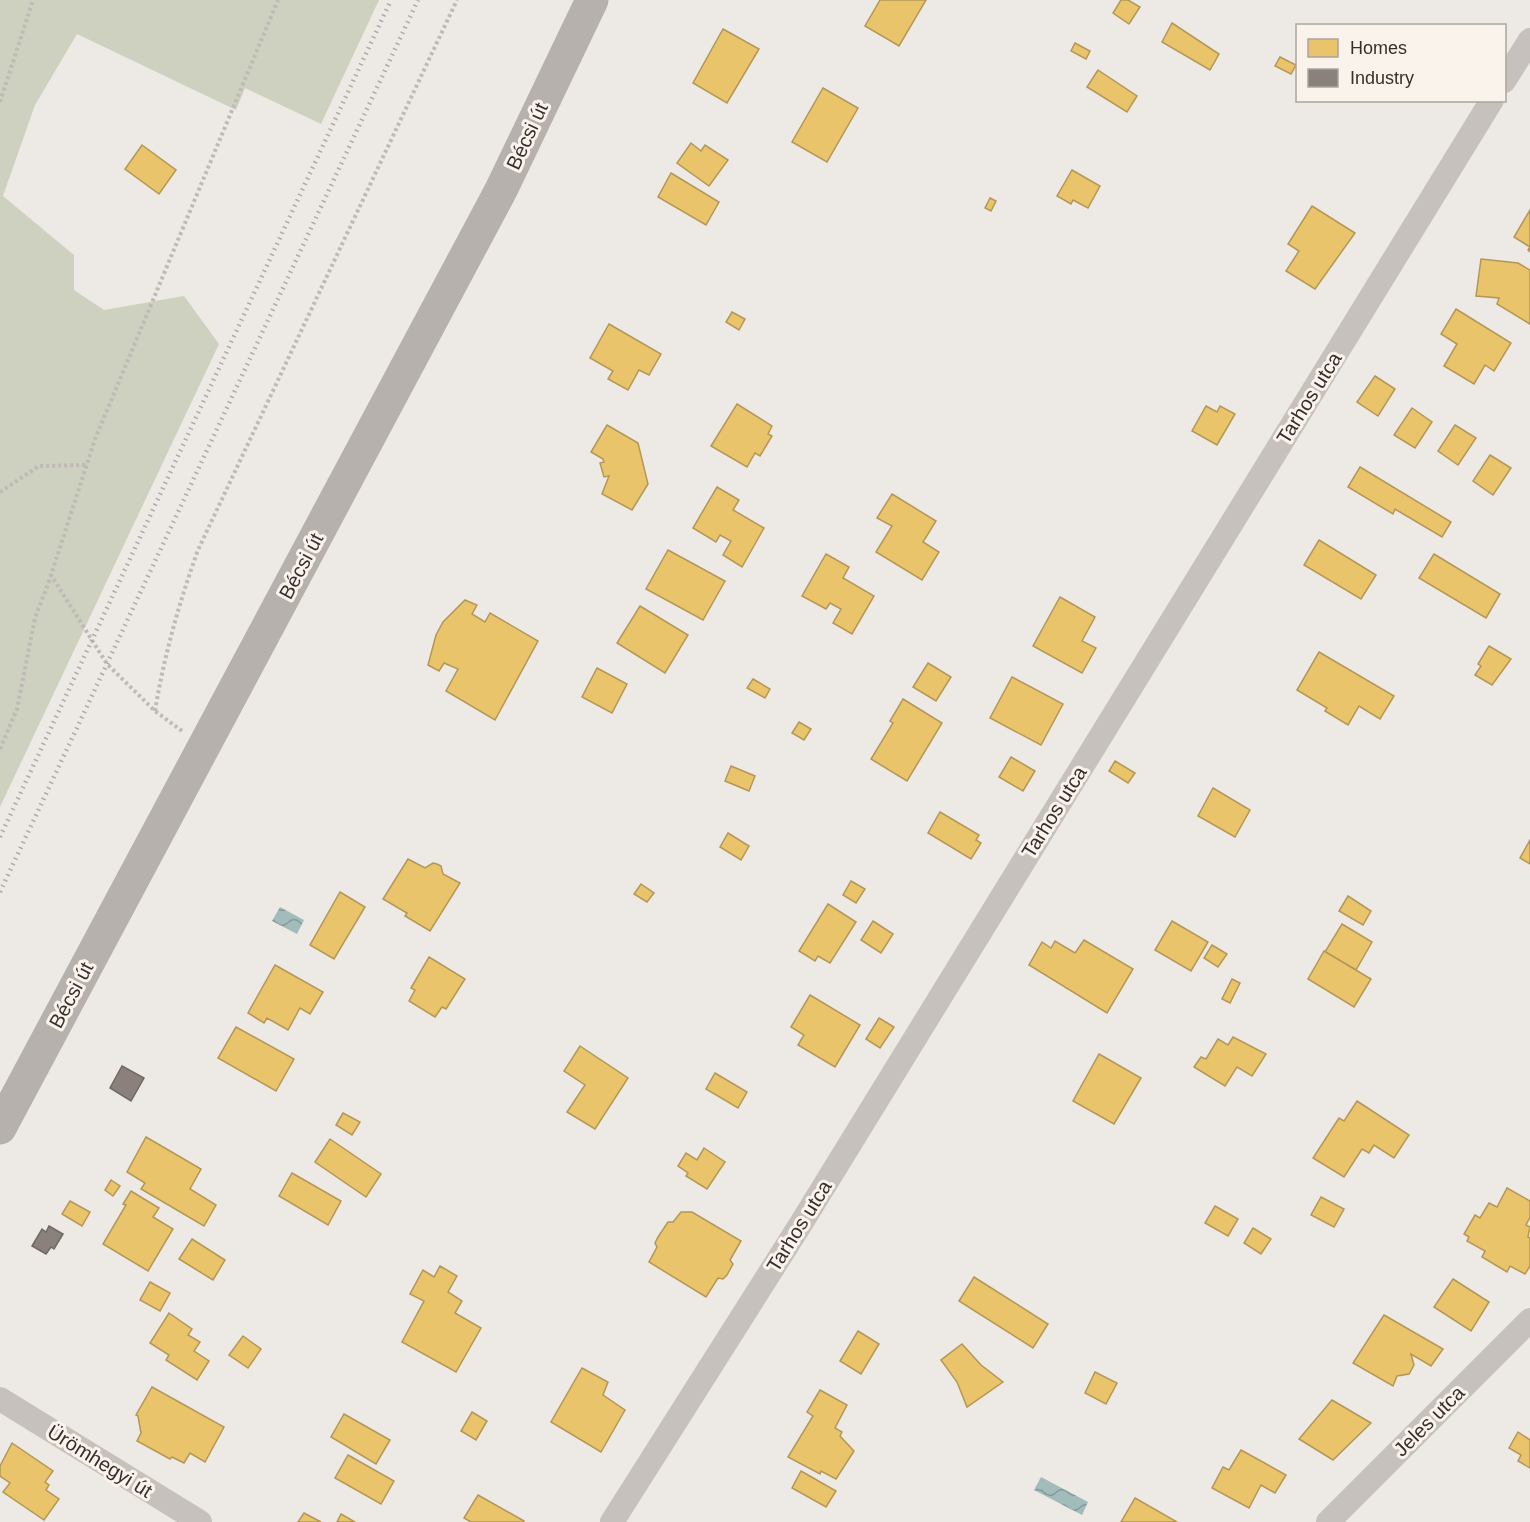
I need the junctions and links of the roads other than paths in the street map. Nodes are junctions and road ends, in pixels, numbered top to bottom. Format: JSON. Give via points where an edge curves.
{"nodes":[{"id":1,"x":592,"y":0,"type":"edge"},
{"id":2,"x":1530,"y":40,"type":"edge"},
{"id":3,"x":1506,"y":78,"type":"edge"},
{"id":4,"x":1491,"y":102,"type":"edge"},
{"id":5,"x":0,"y":1128,"type":"edge"},
{"id":6,"x":1530,"y":1320,"type":"edge"},
{"id":7,"x":0,"y":1399,"type":"edge"},
{"id":8,"x":200,"y":1522,"type":"edge"},
{"id":9,"x":612,"y":1522,"type":"edge"},
{"id":10,"x":1328,"y":1522,"type":"edge"}],
"edges":[{"from":1,"to":5,"type":"street","name":"Bécsi út","via":[[501,190]]},
{"from":2,"to":3,"type":"street"},
{"from":4,"to":9,"type":"street","name":"Tarhos utca"},
{"from":6,"to":10,"type":"street","name":"Jeles utca"},
{"from":7,"to":8,"type":"street","name":"Ürömhegyi út"}]}
